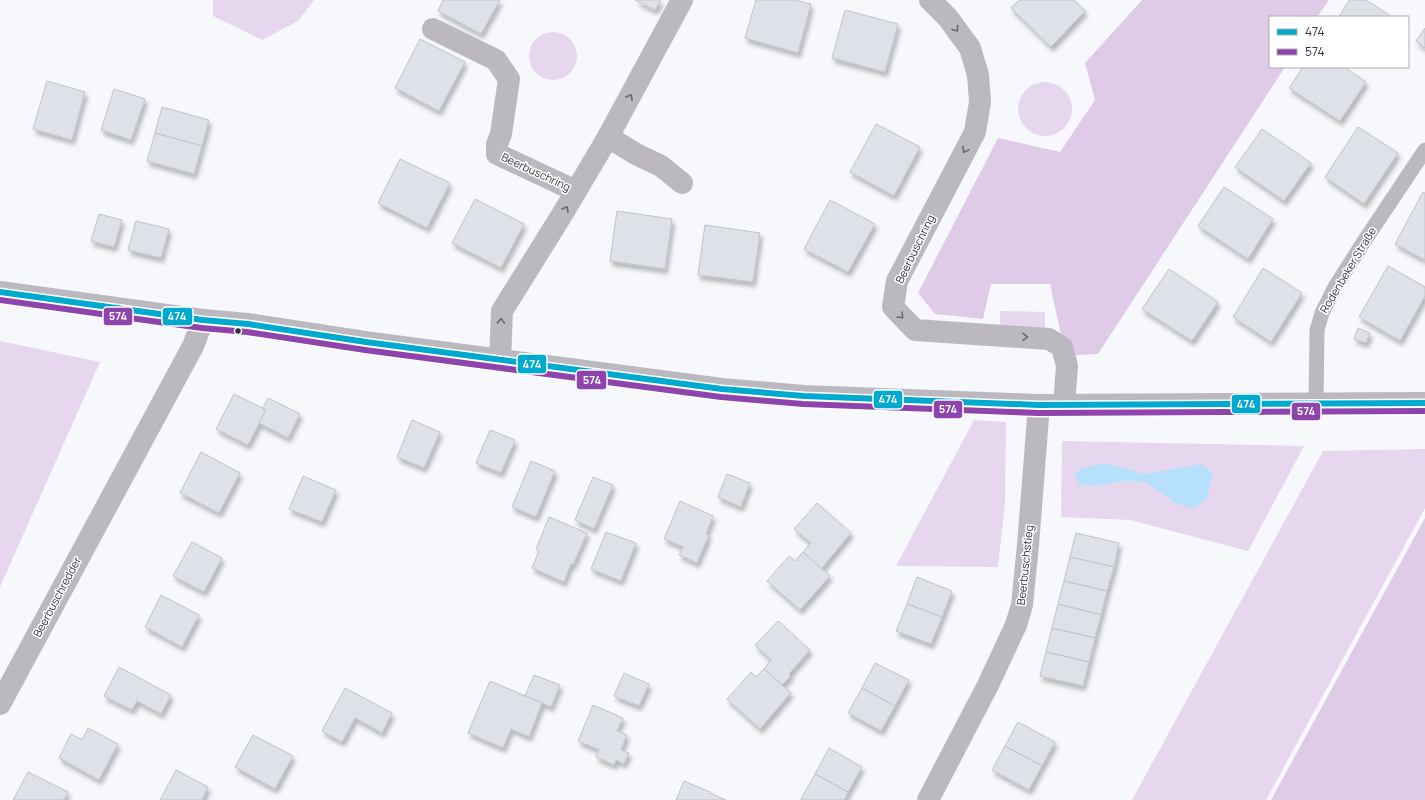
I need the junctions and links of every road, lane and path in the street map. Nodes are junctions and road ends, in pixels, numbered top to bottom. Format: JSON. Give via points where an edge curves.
{"nodes":[{"id":1,"x":682,"y":0,"type":"edge"},
{"id":2,"x":930,"y":0,"type":"edge"},
{"id":3,"x":433,"y":29,"type":"dead end"},
{"id":4,"x":608,"y":137,"type":"junction"},
{"id":5,"x":1425,"y":150,"type":"edge"},
{"id":6,"x":682,"y":183,"type":"dead end"},
{"id":7,"x":576,"y":191,"type":"junction"},
{"id":8,"x":0,"y":292,"type":"edge"},
{"id":9,"x":203,"y":320,"type":"junction"},
{"id":10,"x":500,"y":360,"type":"junction"},
{"id":11,"x":1425,"y":403,"type":"edge"},
{"id":12,"x":1316,"y":404,"type":"junction"},
{"id":13,"x":1039,"y":405,"type":"junction"},
{"id":14,"x":1064,"y":405,"type":"junction"},
{"id":15,"x":0,"y":704,"type":"edge"},
{"id":16,"x":928,"y":800,"type":"edge"}],
"edges":[{"from":4,"to":1,"type":"street","name":"Beerbuschring","one_way":true},
{"from":2,"to":14,"type":"street","name":"Beerbuschring","one_way":true,"via":[[948,18],[970,48],[978,75],[980,102],[975,132],[897,281],[893,307],[915,330],[1049,339],[1062,346],[1067,366]]},
{"from":3,"to":7,"type":"street","name":"Beerbuschring","via":[[496,60],[509,79],[497,154]]},
{"from":4,"to":6,"type":"street","via":[[661,166]]},
{"from":4,"to":7,"type":"street","name":"Beerbuschring"},
{"from":5,"to":12,"type":"lane","name":"Rodenbeker Straße","via":[[1335,287],[1322,313],[1317,330]]},
{"from":10,"to":7,"type":"street","name":"Beerbuschring","one_way":true,"via":[[502,311]]},
{"from":8,"to":9,"type":"street"},
{"from":9,"to":10,"type":"street"},
{"from":9,"to":15,"type":"street","name":"Beerbuschredder","via":[[193,346]]},
{"from":10,"to":13,"type":"street","via":[[722,389],[804,396]]},
{"from":11,"to":12,"type":"street"},
{"from":12,"to":14,"type":"street"},
{"from":13,"to":14,"type":"street"},
{"from":13,"to":16,"type":"street","name":"Beerbuschstieg","via":[[1022,605],[1016,625],[988,684]]}]}
